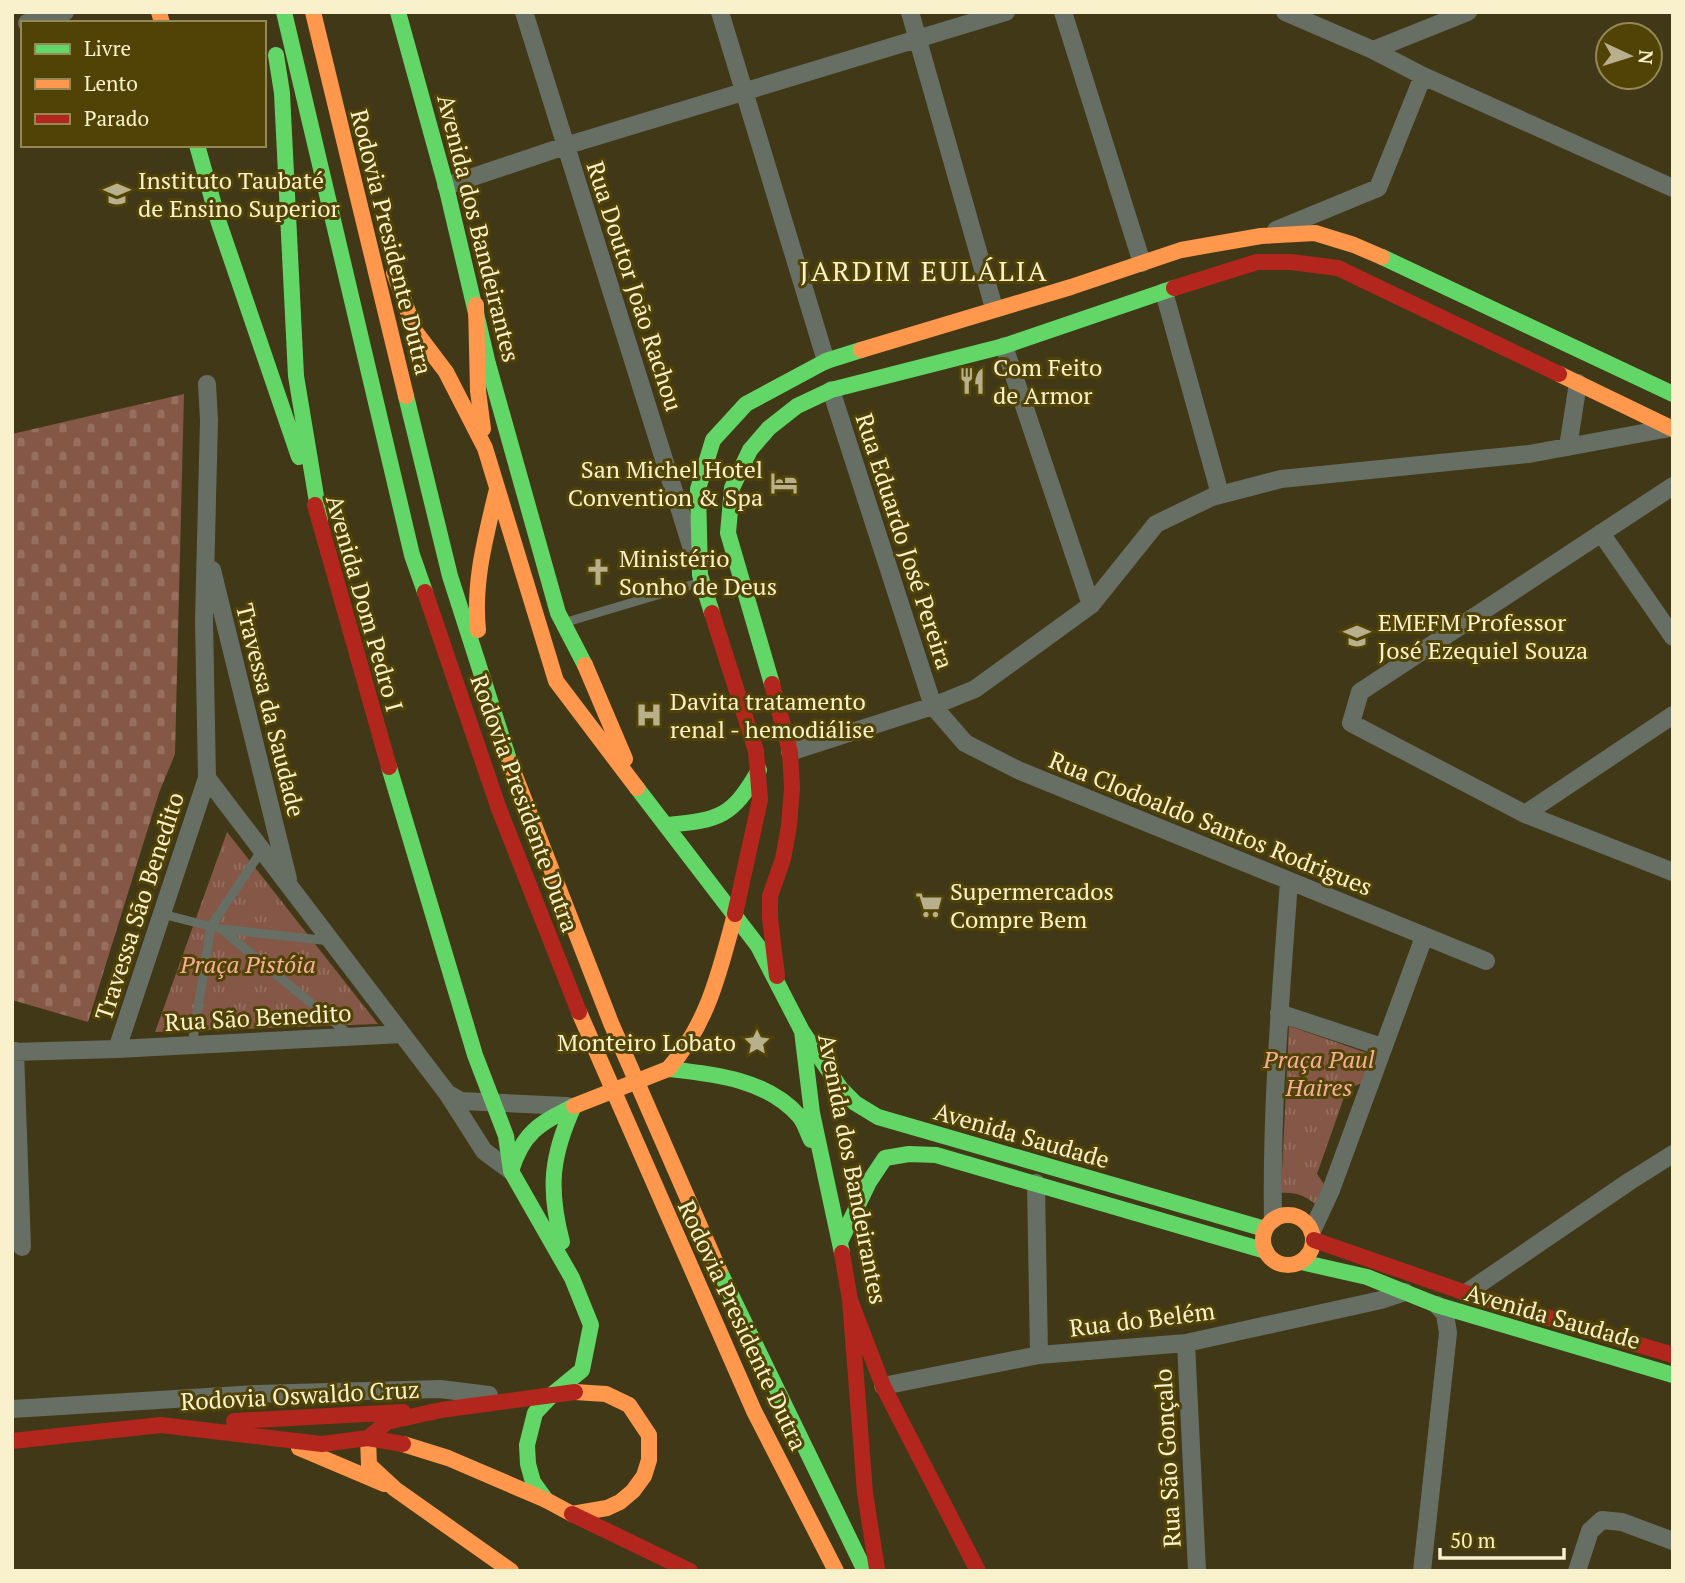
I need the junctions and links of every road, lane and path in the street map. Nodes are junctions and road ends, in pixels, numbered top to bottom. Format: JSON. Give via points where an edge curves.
{"nodes":[{"id":1,"x":65,"y":12,"type":"edge"},
{"id":2,"x":284,"y":12,"type":"edge"},
{"id":3,"x":313,"y":12,"type":"edge"},
{"id":4,"x":398,"y":12,"type":"edge"},
{"id":5,"x":524,"y":12,"type":"edge"},
{"id":6,"x":720,"y":12,"type":"edge"},
{"id":7,"x":910,"y":12,"type":"edge"},
{"id":8,"x":1006,"y":12,"type":"edge"},
{"id":9,"x":1063,"y":12,"type":"edge"},
{"id":10,"x":1286,"y":12,"type":"edge"},
{"id":11,"x":1468,"y":12,"type":"edge"},
{"id":12,"x":32,"y":21,"type":"edge"},
{"id":13,"x":271,"y":26,"type":"edge"},
{"id":14,"x":917,"y":38,"type":"junction"},
{"id":15,"x":1373,"y":50,"type":"junction"},
{"id":16,"x":1423,"y":76,"type":"junction"},
{"id":17,"x":744,"y":92,"type":"junction"},
{"id":18,"x":341,"y":131,"type":"junction"},
{"id":19,"x":565,"y":146,"type":"junction"},
{"id":20,"x":198,"y":147,"type":"edge"},
{"id":21,"x":446,"y":186,"type":"junction"},
{"id":22,"x":1673,"y":188,"type":"edge"},
{"id":23,"x":1261,"y":236,"type":"junction"},
{"id":24,"x":1142,"y":263,"type":"junction"},
{"id":25,"x":1164,"y":292,"type":"junction"},
{"id":26,"x":476,"y":305,"type":"junction"},
{"id":27,"x":995,"y":308,"type":"junction"},
{"id":28,"x":1004,"y":346,"type":"junction"},
{"id":29,"x":917,"y":351,"type":"junction"},
{"id":30,"x":826,"y":361,"type":"junction"},
{"id":31,"x":1578,"y":383,"type":"junction"},
{"id":32,"x":207,"y":384,"type":"dead end"},
{"id":33,"x":831,"y":390,"type":"junction"},
{"id":34,"x":1673,"y":394,"type":"edge"},
{"id":35,"x":1672,"y":428,"type":"edge"},
{"id":36,"x":1568,"y":447,"type":"junction"},
{"id":37,"x":485,"y":448,"type":"junction"},
{"id":38,"x":514,"y":456,"type":"junction"},
{"id":39,"x":1673,"y":486,"type":"edge"},
{"id":40,"x":498,"y":487,"type":"junction"},
{"id":41,"x":1220,"y":495,"type":"junction"},
{"id":42,"x":320,"y":520,"type":"junction"},
{"id":43,"x":1601,"y":533,"type":"junction"},
{"id":44,"x":206,"y":546,"type":"junction"},
{"id":45,"x":701,"y":578,"type":"junction"},
{"id":46,"x":1091,"y":606,"type":"junction"},
{"id":47,"x":570,"y":621,"type":"junction"},
{"id":48,"x":735,"y":623,"type":"junction"},
{"id":49,"x":1673,"y":637,"type":"edge"},
{"id":50,"x":576,"y":644,"type":"junction"},
{"id":51,"x":933,"y":706,"type":"junction"},
{"id":52,"x":492,"y":711,"type":"junction"},
{"id":53,"x":1673,"y":715,"type":"edge"},
{"id":54,"x":790,"y":752,"type":"junction"},
{"id":55,"x":759,"y":770,"type":"junction"},
{"id":56,"x":207,"y":778,"type":"junction"},
{"id":57,"x":637,"y":788,"type":"junction"},
{"id":58,"x":1525,"y":814,"type":"junction"},
{"id":59,"x":667,"y":825,"type":"junction"},
{"id":60,"x":262,"y":850,"type":"junction"},
{"id":61,"x":1673,"y":872,"type":"edge"},
{"id":62,"x":1289,"y":881,"type":"junction"},
{"id":63,"x":289,"y":886,"type":"junction"},
{"id":64,"x":162,"y":914,"type":"junction"},
{"id":65,"x":735,"y":914,"type":"junction"},
{"id":66,"x":216,"y":927,"type":"junction"},
{"id":67,"x":1424,"y":937,"type":"junction"},
{"id":68,"x":330,"y":941,"type":"junction"},
{"id":69,"x":1486,"y":961,"type":"dead end"},
{"id":70,"x":735,"y":970,"type":"dead end"},
{"id":71,"x":756,"y":974,"type":"dead end"},
{"id":72,"x":717,"y":983,"type":"junction"},
{"id":73,"x":778,"y":985,"type":"junction"},
{"id":74,"x":1279,"y":1013,"type":"junction"},
{"id":75,"x":802,"y":1031,"type":"junction"},
{"id":76,"x":402,"y":1034,"type":"junction"},
{"id":77,"x":353,"y":1037,"type":"junction"},
{"id":78,"x":192,"y":1045,"type":"junction"},
{"id":79,"x":1382,"y":1047,"type":"junction"},
{"id":80,"x":117,"y":1049,"type":"junction"},
{"id":81,"x":14,"y":1051,"type":"edge"},
{"id":82,"x":668,"y":1069,"type":"junction"},
{"id":83,"x":447,"y":1093,"type":"junction"},
{"id":84,"x":493,"y":1102,"type":"junction"},
{"id":85,"x":574,"y":1106,"type":"junction"},
{"id":86,"x":1673,"y":1154,"type":"edge"},
{"id":87,"x":823,"y":1164,"type":"junction"},
{"id":88,"x":511,"y":1171,"type":"junction"},
{"id":89,"x":1036,"y":1183,"type":"junction"},
{"id":90,"x":1269,"y":1224,"type":"junction"},
{"id":91,"x":1313,"y":1235,"type":"junction"},
{"id":92,"x":840,"y":1242,"type":"junction"},
{"id":93,"x":22,"y":1247,"type":"dead end"},
{"id":94,"x":1265,"y":1251,"type":"junction"},
{"id":95,"x":1301,"y":1262,"type":"junction"},
{"id":96,"x":572,"y":1278,"type":"junction"},
{"id":97,"x":1405,"y":1292,"type":"junction"},
{"id":98,"x":1466,"y":1293,"type":"junction"},
{"id":99,"x":850,"y":1300,"type":"junction"},
{"id":100,"x":1437,"y":1305,"type":"junction"},
{"id":101,"x":1186,"y":1343,"type":"junction"},
{"id":102,"x":1039,"y":1355,"type":"junction"},
{"id":103,"x":1673,"y":1355,"type":"edge"},
{"id":104,"x":1673,"y":1375,"type":"edge"},
{"id":105,"x":883,"y":1386,"type":"junction"},
{"id":106,"x":554,"y":1393,"type":"junction"},
{"id":107,"x":520,"y":1398,"type":"junction"},
{"id":108,"x":12,"y":1409,"type":"edge"},
{"id":109,"x":440,"y":1410,"type":"junction"},
{"id":110,"x":161,"y":1425,"type":"junction"},
{"id":111,"x":368,"y":1438,"type":"junction"},
{"id":112,"x":12,"y":1441,"type":"edge"},
{"id":113,"x":283,"y":1441,"type":"junction"},
{"id":114,"x":448,"y":1458,"type":"junction"},
{"id":115,"x":395,"y":1489,"type":"junction"},
{"id":116,"x":546,"y":1500,"type":"junction"},
{"id":117,"x":572,"y":1514,"type":"junction"},
{"id":118,"x":1673,"y":1541,"type":"edge"},
{"id":119,"x":511,"y":1571,"type":"edge"},
{"id":120,"x":690,"y":1571,"type":"edge"},
{"id":121,"x":836,"y":1571,"type":"edge"},
{"id":122,"x":865,"y":1571,"type":"edge"},
{"id":123,"x":877,"y":1571,"type":"edge"},
{"id":124,"x":978,"y":1571,"type":"edge"},
{"id":125,"x":1197,"y":1571,"type":"edge"},
{"id":126,"x":1422,"y":1571,"type":"edge"},
{"id":127,"x":1577,"y":1571,"type":"edge"}],
"edges":[{"from":1,"to":12,"type":"street"},
{"from":2,"to":121,"type":"main road","name":"Rodovia Presidente Dutra","via":[[412,555],[499,809],[588,1033],[737,1373]]},
{"from":3,"to":18,"type":"main road","name":"Rodovia Presidente Dutra"},
{"from":4,"to":21,"type":"main road","name":"Avenida dos Bandeirantes"},
{"from":5,"to":19,"type":"street","name":"Rua Doutor João Rachou"},
{"from":6,"to":17,"type":"street"},
{"from":7,"to":14,"type":"street"},
{"from":8,"to":14,"type":"street"},
{"from":9,"to":24,"type":"street"},
{"from":10,"to":15,"type":"street"},
{"from":11,"to":15,"type":"street"},
{"from":13,"to":42,"type":"main road","via":[[282,93],[296,376]]},
{"from":14,"to":17,"type":"street"},
{"from":14,"to":27,"type":"street"},
{"from":15,"to":16,"type":"street"},
{"from":16,"to":22,"type":"street"},
{"from":16,"to":23,"type":"street","via":[[1378,188]]},
{"from":17,"to":19,"type":"street"},
{"from":17,"to":30,"type":"street"},
{"from":18,"to":37,"type":"main road","via":[[415,331],[446,372]]},
{"from":18,"to":52,"type":"main road","name":"Rodovia Presidente Dutra","via":[[450,576]]},
{"from":19,"to":21,"type":"street"},
{"from":19,"to":45,"type":"street","name":"Rua Doutor João Rachou"},
{"from":20,"to":42,"type":"main road","name":"Avenida Dom Pedro I"},
{"from":21,"to":26,"type":"main road","name":"Avenida dos Bandeirantes"},
{"from":23,"to":24,"type":"main road","via":[[1181,250]]},
{"from":23,"to":34,"type":"main road","via":[[1315,233],[1354,245]]},
{"from":24,"to":27,"type":"main road"},
{"from":25,"to":28,"type":"main road"},
{"from":25,"to":31,"type":"main road","via":[[1257,262],[1338,268]]},
{"from":25,"to":41,"type":"street"},
{"from":26,"to":37,"type":"main road"},
{"from":26,"to":38,"type":"main road","name":"Avenida dos Bandeirantes"},
{"from":27,"to":29,"type":"main road"},
{"from":28,"to":29,"type":"main road"},
{"from":28,"to":46,"type":"street"},
{"from":29,"to":30,"type":"main road"},
{"from":29,"to":33,"type":"main road"},
{"from":30,"to":45,"type":"main road","via":[[746,404],[713,440],[698,489]]},
{"from":31,"to":35,"type":"main road"},
{"from":31,"to":36,"type":"street"},
{"from":32,"to":44,"type":"street","name":"Travessa da Saudade"},
{"from":33,"to":48,"type":"main road","via":[[797,405],[769,428],[750,450],[732,488],[728,533]]},
{"from":33,"to":51,"type":"street","name":"Rua Eduardo José Pereira"},
{"from":35,"to":36,"type":"street"},
{"from":36,"to":41,"type":"street","via":[[1282,479]]},
{"from":37,"to":40,"type":"main road"},
{"from":38,"to":47,"type":"street","name":"Avenida dos Bandeirantes","via":[[524,467]]},
{"from":38,"to":50,"type":"main road","name":"Avenida dos Bandeirantes","via":[[558,613]]},
{"from":39,"to":43,"type":"street"},
{"from":40,"to":52,"type":"main road","via":[[474,606]]},
{"from":40,"to":57,"type":"main road","via":[[556,681]]},
{"from":41,"to":46,"type":"street","via":[[1156,524]]},
{"from":42,"to":84,"type":"main road","name":"Avenida Dom Pedro I","via":[[369,702]]},
{"from":43,"to":49,"type":"street"},
{"from":43,"to":58,"type":"street","via":[[1360,692],[1350,723]]},
{"from":44,"to":56,"type":"street","name":"Travessa da Saudade"},
{"from":44,"to":63,"type":"street","name":"Travessa da Saudade"},
{"from":45,"to":47,"type":"lane"},
{"from":45,"to":48,"type":"main road"},
{"from":46,"to":51,"type":"street","via":[[975,689]]},
{"from":47,"to":50,"type":"street","name":"Avenida dos Bandeirantes"},
{"from":48,"to":54,"type":"main road"},
{"from":48,"to":55,"type":"main road"},
{"from":50,"to":57,"type":"main road","name":"Avenida dos Bandeirantes"},
{"from":51,"to":54,"type":"street"},
{"from":51,"to":62,"type":"street","name":"Rua Clodoaldo Santos Rodrigues","via":[[965,743],[1018,770]]},
{"from":52,"to":122,"type":"main road","name":"Rodovia Presidente Dutra","via":[[611,1023],[697,1222]]},
{"from":53,"to":58,"type":"street"},
{"from":54,"to":73,"type":"main road","via":[[789,826],[770,896]]},
{"from":55,"to":59,"type":"main road","via":[[732,811],[712,821]]},
{"from":55,"to":65,"type":"main road","via":[[761,800]]},
{"from":56,"to":60,"type":"street","name":"Travessa da Saudade"},
{"from":56,"to":64,"type":"street","name":"Travessa São Benedito"},
{"from":57,"to":59,"type":"main road","name":"Avenida dos Bandeirantes"},
{"from":58,"to":61,"type":"street"},
{"from":59,"to":65,"type":"main road","name":"Avenida dos Bandeirantes"},
{"from":60,"to":63,"type":"street","name":"Travessa da Saudade"},
{"from":60,"to":66,"type":"lane"},
{"from":62,"to":67,"type":"street","name":"Rua Clodoaldo Santos Rodrigues"},
{"from":62,"to":74,"type":"street"},
{"from":63,"to":68,"type":"street","name":"Travessa da Saudade"},
{"from":64,"to":66,"type":"lane"},
{"from":64,"to":80,"type":"street","name":"Travessa São Benedito"},
{"from":65,"to":72,"type":"main road"},
{"from":65,"to":73,"type":"main road","name":"Avenida dos Bandeirantes"},
{"from":66,"to":68,"type":"lane"},
{"from":66,"to":77,"type":"lane"},
{"from":66,"to":78,"type":"lane"},
{"from":67,"to":69,"type":"street","name":"Rua Clodoaldo Santos Rodrigues"},
{"from":67,"to":79,"type":"street"},
{"from":68,"to":76,"type":"street","name":"Travessa da Saudade"},
{"from":70,"to":72,"type":"main road"},
{"from":71,"to":73,"type":"main road"},
{"from":72,"to":82,"type":"main road","via":[[697,1033]]},
{"from":73,"to":75,"type":"main road","name":"Avenida dos Bandeirantes"},
{"from":74,"to":79,"type":"street"},
{"from":74,"to":90,"type":"street"},
{"from":75,"to":87,"type":"main road","name":"Avenida dos Bandeirantes"},
{"from":75,"to":90,"type":"main road","name":"Avenida Saudade","via":[[841,1089],[878,1118]]},
{"from":76,"to":77,"type":"street","name":"Rua São Benedito"},
{"from":76,"to":83,"type":"street","name":"Travessa da Saudade"},
{"from":77,"to":78,"type":"street","name":"Rua São Benedito"},
{"from":78,"to":80,"type":"street","name":"Rua São Benedito"},
{"from":79,"to":91,"type":"street"},
{"from":80,"to":81,"type":"street","name":"Rua São Benedito"},
{"from":81,"to":93,"type":"street"},
{"from":82,"to":85,"type":"main road","bridge":true},
{"from":82,"to":87,"type":"main road","via":[[715,1074],[779,1099],[799,1116]]},
{"from":83,"to":84,"type":"street","via":[[460,1101]]},
{"from":83,"to":88,"type":"street","name":"Travessa da Saudade","via":[[484,1151]]},
{"from":84,"to":85,"type":"street"},
{"from":84,"to":88,"type":"main road","name":"Avenida Dom Pedro I","via":[[506,1136]]},
{"from":85,"to":88,"type":"main road","via":[[536,1125],[519,1144]]},
{"from":85,"to":96,"type":"main road","via":[[552,1162],[553,1211]]},
{"from":86,"to":98,"type":"street"},
{"from":87,"to":92,"type":"main road","name":"Avenida dos Bandeirantes"},
{"from":88,"to":96,"type":"main road"},
{"from":89,"to":92,"type":"main road","name":"Avenida Saudade","via":[[936,1155],[885,1158]]},
{"from":89,"to":94,"type":"main road","name":"Avenida Saudade"},
{"from":89,"to":102,"type":"street"},
{"from":90,"to":91,"type":"main road","name":"Avenida Saudade","via":[[1280,1216],[1295,1216]]},
{"from":90,"to":94,"type":"main road"},
{"from":91,"to":95,"type":"main road","via":[[1312,1248]]},
{"from":91,"to":98,"type":"main road","name":"Avenida Saudade"},
{"from":92,"to":99,"type":"main road","name":"Avenida dos Bandeirantes"},
{"from":94,"to":95,"type":"main road","name":"Avenida Saudade","via":[[1285,1265]]},
{"from":95,"to":97,"type":"main road","name":"Avenida Saudade","via":[[1367,1277]]},
{"from":96,"to":106,"type":"main road","via":[[591,1325],[582,1370]]},
{"from":97,"to":100,"type":"main road","name":"Avenida Saudade"},
{"from":97,"to":101,"type":"street","name":"Rua do Belém"},
{"from":98,"to":103,"type":"main road","name":"Avenida Saudade"},
{"from":99,"to":105,"type":"main road","name":"Avenida dos Bandeirantes"},
{"from":99,"to":123,"type":"main road","via":[[865,1493]]},
{"from":100,"to":104,"type":"main road","name":"Avenida Saudade"},
{"from":100,"to":126,"type":"street","via":[[1445,1314],[1448,1333]]},
{"from":101,"to":102,"type":"street","name":"Rua do Belém"},
{"from":101,"to":125,"type":"street","name":"Rua São Gonçalo"},
{"from":102,"to":105,"type":"street","name":"Rua do Belém"},
{"from":105,"to":124,"type":"main road","name":"Avenida dos Bandeirantes"},
{"from":106,"to":107,"type":"main road"},
{"from":106,"to":116,"type":"main road","via":[[535,1413],[527,1445],[533,1482]]},
{"from":106,"to":117,"type":"main road","via":[[606,1394],[629,1405],[649,1435],[649,1460],[633,1491],[607,1507]]},
{"from":107,"to":108,"type":"street","via":[[440,1389],[256,1394]]},
{"from":107,"to":109,"type":"main road"},
{"from":109,"to":110,"type":"main road","name":"Rodovia Oswaldo Cruz"},
{"from":109,"to":111,"type":"main road","via":[[387,1422]]},
{"from":109,"to":114,"type":"main road","via":[[427,1423],[427,1441]]},
{"from":110,"to":112,"type":"main road"},
{"from":110,"to":113,"type":"main road"},
{"from":111,"to":113,"type":"main road","via":[[322,1444]]},
{"from":111,"to":114,"type":"main road"},
{"from":111,"to":115,"type":"main road","via":[[369,1465]]},
{"from":113,"to":115,"type":"main road"},
{"from":114,"to":116,"type":"main road"},
{"from":115,"to":119,"type":"main road"},
{"from":116,"to":117,"type":"main road"},
{"from":117,"to":120,"type":"main road"},
{"from":118,"to":127,"type":"street","via":[[1622,1522],[1602,1520],[1590,1531]]}]}
